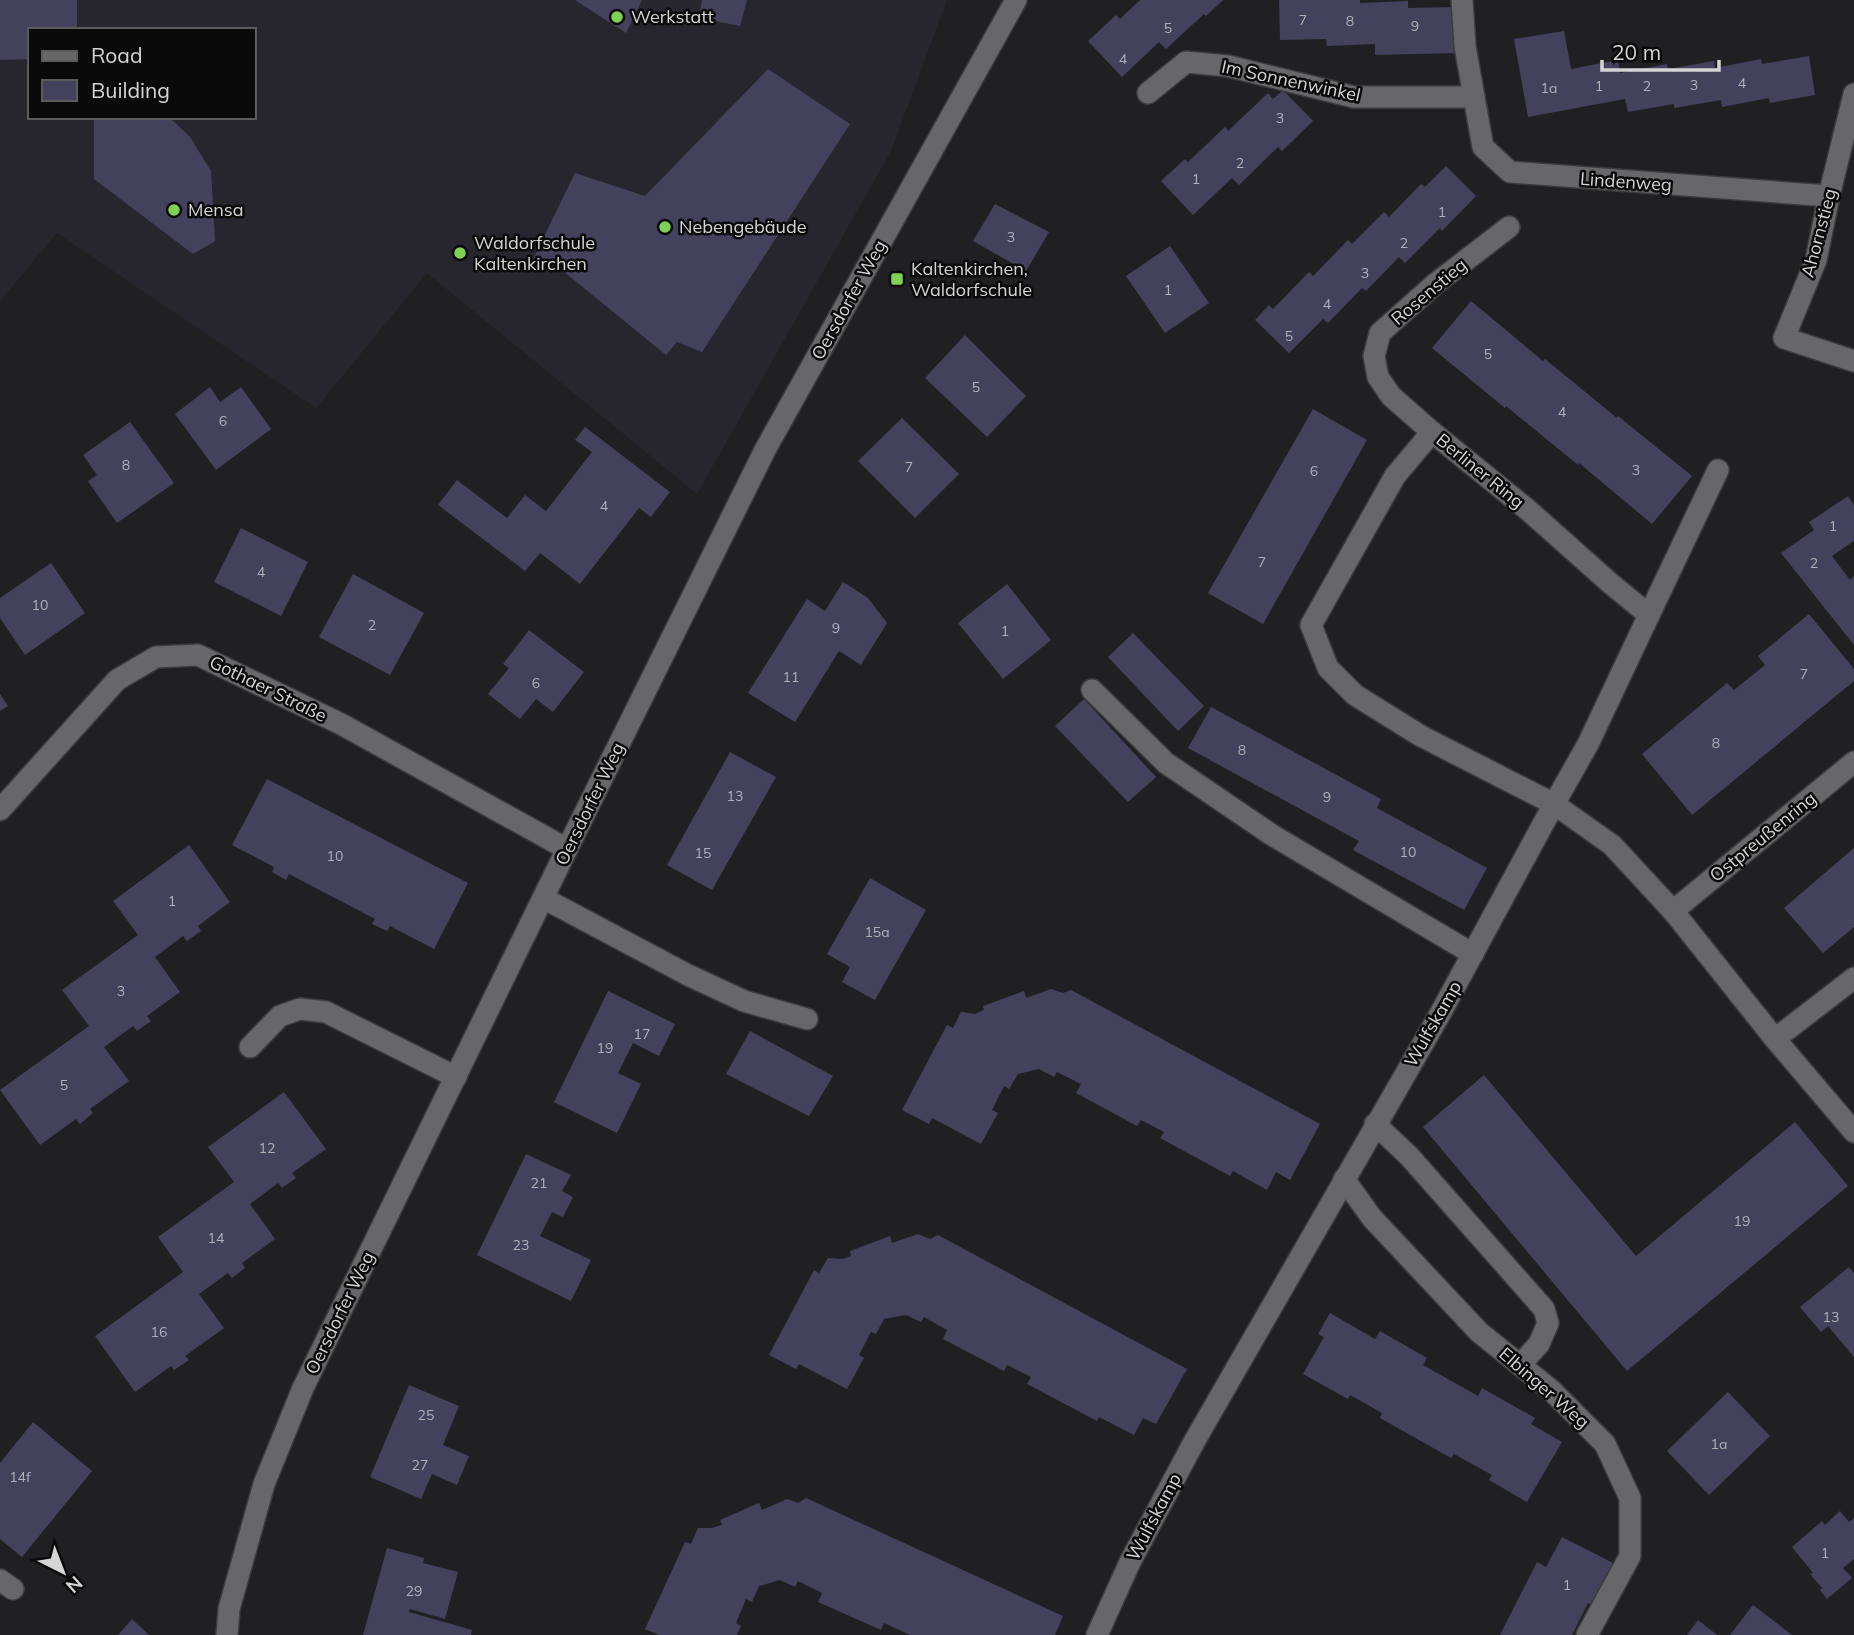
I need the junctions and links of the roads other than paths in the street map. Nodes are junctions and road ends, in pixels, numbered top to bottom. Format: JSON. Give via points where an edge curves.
{"nodes":[{"id":1,"x":1016,"y":0,"type":"edge"},
{"id":2,"x":1462,"y":0,"type":"edge"},
{"id":3,"x":1148,"y":93,"type":"dead end"},
{"id":4,"x":1854,"y":94,"type":"edge"},
{"id":5,"x":1474,"y":97,"type":"junction"},
{"id":6,"x":1829,"y":196,"type":"junction"},
{"id":7,"x":1509,"y":228,"type":"dead end"},
{"id":8,"x":1854,"y":361,"type":"edge"},
{"id":9,"x":1432,"y":432,"type":"junction"},
{"id":10,"x":1718,"y":470,"type":"dead end"},
{"id":11,"x":1649,"y":615,"type":"junction"},
{"id":12,"x":1092,"y":690,"type":"dead end"},
{"id":13,"x":1854,"y":762,"type":"edge"},
{"id":14,"x":1554,"y":804,"type":"junction"},
{"id":15,"x":0,"y":810,"type":"edge"},
{"id":16,"x":567,"y":849,"type":"junction"},
{"id":17,"x":543,"y":898,"type":"junction"},
{"id":18,"x":1673,"y":911,"type":"junction"},
{"id":19,"x":1473,"y":954,"type":"junction"},
{"id":20,"x":1854,"y":978,"type":"edge"},
{"id":21,"x":807,"y":1019,"type":"dead end"},
{"id":22,"x":1775,"y":1038,"type":"junction"},
{"id":23,"x":250,"y":1047,"type":"dead end"},
{"id":24,"x":456,"y":1077,"type":"junction"},
{"id":25,"x":1376,"y":1124,"type":"junction"},
{"id":26,"x":1854,"y":1132,"type":"edge"},
{"id":27,"x":1344,"y":1179,"type":"junction"},
{"id":28,"x":1520,"y":1365,"type":"junction"},
{"id":29,"x":227,"y":1635,"type":"edge"},
{"id":30,"x":1097,"y":1635,"type":"edge"},
{"id":31,"x":1587,"y":1635,"type":"edge"}],
"edges":[{"from":1,"to":16,"type":"street","name":"Oersdorfer Weg","via":[[765,450]]},
{"from":2,"to":5,"type":"street"},
{"from":3,"to":5,"type":"street","name":"Im Sonnenwinkel","via":[[1185,62],[1227,66],[1354,97]]},
{"from":4,"to":6,"type":"street","name":"Ahornstieg"},
{"from":5,"to":6,"type":"street","name":"Lindenweg","via":[[1483,147],[1510,172]]},
{"from":6,"to":8,"type":"street","name":"Ahornstieg","via":[[1816,260],[1784,338]]},
{"from":7,"to":9,"type":"street","name":"Rosenstieg","via":[[1380,333],[1374,356],[1378,377],[1391,396]]},
{"from":9,"to":11,"type":"street","name":"Berliner Ring"},
{"from":9,"to":14,"type":"street","name":"Berliner Ring","via":[[1395,476],[1311,625],[1328,668],[1355,695],[1420,736]]},
{"from":10,"to":11,"type":"street"},
{"from":11,"to":14,"type":"street"},
{"from":12,"to":19,"type":"street","via":[[1166,763],[1272,835]]},
{"from":13,"to":18,"type":"street","name":"Ostpreußenring"},
{"from":14,"to":18,"type":"street","via":[[1612,845]]},
{"from":14,"to":19,"type":"street","name":"Wulfskamp"},
{"from":15,"to":16,"type":"street","name":"Gothaer Straße","via":[[117,680],[156,657],[198,655],[341,724]]},
{"from":16,"to":17,"type":"street","name":"Oersdorfer Weg"},
{"from":17,"to":21,"type":"street","via":[[744,1001]]},
{"from":17,"to":24,"type":"street","name":"Oersdorfer Weg"},
{"from":18,"to":22,"type":"street"},
{"from":19,"to":25,"type":"street","name":"Wulfskamp"},
{"from":20,"to":22,"type":"street"},
{"from":22,"to":26,"type":"street"},
{"from":23,"to":24,"type":"street","via":[[280,1016],[300,1009],[326,1012]]},
{"from":24,"to":29,"type":"street","name":"Oersdorfer Weg","via":[[303,1388],[264,1484],[229,1609]]},
{"from":25,"to":27,"type":"street","name":"Wulfskamp"},
{"from":25,"to":28,"type":"street","via":[[1544,1309],[1548,1323],[1539,1344]]},
{"from":27,"to":28,"type":"street","name":"Elbinger Weg","via":[[1372,1218],[1479,1332]]},
{"from":27,"to":30,"type":"street","name":"Wulfskamp","via":[[1129,1562]]},
{"from":28,"to":31,"type":"street","name":"Elbinger Weg","via":[[1605,1444],[1630,1498],[1630,1556]]}]}
